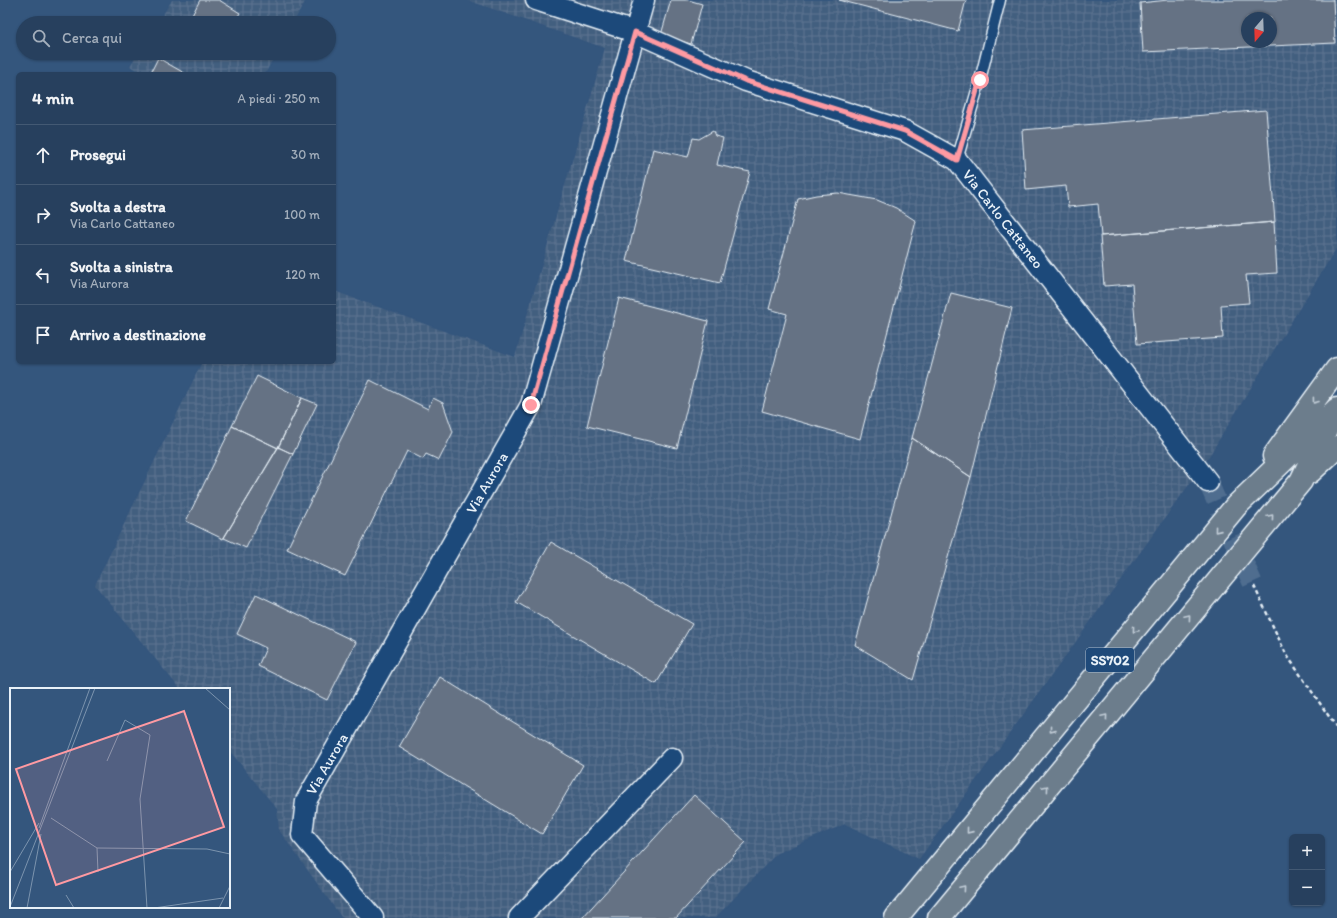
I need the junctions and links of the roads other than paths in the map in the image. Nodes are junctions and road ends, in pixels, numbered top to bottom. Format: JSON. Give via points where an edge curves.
{"nodes":[{"id":1,"x":536,"y":0,"type":"edge"},
{"id":2,"x":644,"y":0,"type":"edge"},
{"id":3,"x":1000,"y":0,"type":"edge"},
{"id":4,"x":635,"y":32,"type":"junction"},
{"id":5,"x":957,"y":160,"type":"junction"},
{"id":6,"x":1337,"y":369,"type":"edge"},
{"id":7,"x":1335,"y":411,"type":"edge"},
{"id":8,"x":1337,"y":447,"type":"edge"},
{"id":9,"x":1301,"y":481,"type":"junction"},
{"id":10,"x":1208,"y":482,"type":"tunnel mouth"},
{"id":11,"x":1236,"y":506,"type":"junction"},
{"id":12,"x":672,"y":758,"type":"dead end"},
{"id":13,"x":373,"y":918,"type":"edge"},
{"id":14,"x":519,"y":918,"type":"edge"},
{"id":15,"x":896,"y":918,"type":"edge"},
{"id":16,"x":939,"y":918,"type":"edge"}],
"edges":[{"from":1,"to":4,"type":"street","name":"Via Carlo Cattaneo"},
{"from":2,"to":4,"type":"street","name":"Via Aurora"},
{"from":3,"to":5,"type":"lane"},
{"from":4,"to":5,"type":"street","name":"Via Carlo Cattaneo","via":[[746,81],[905,131]]},
{"from":4,"to":13,"type":"street","name":"Via Aurora","via":[[531,405],[306,801],[302,835]]},
{"from":5,"to":10,"type":"street","name":"Via Carlo Cattaneo"},
{"from":6,"to":11,"type":"highway","one_way":true},
{"from":7,"to":9,"type":"highway","number":"SS702"},
{"from":7,"to":11,"type":"highway","number":"SS702"},
{"from":8,"to":9,"type":"highway"},
{"from":16,"to":9,"type":"highway","number":"SS702","one_way":true},
{"from":11,"to":15,"type":"highway","number":"SS702","one_way":true},
{"from":12,"to":14,"type":"street"}]}
